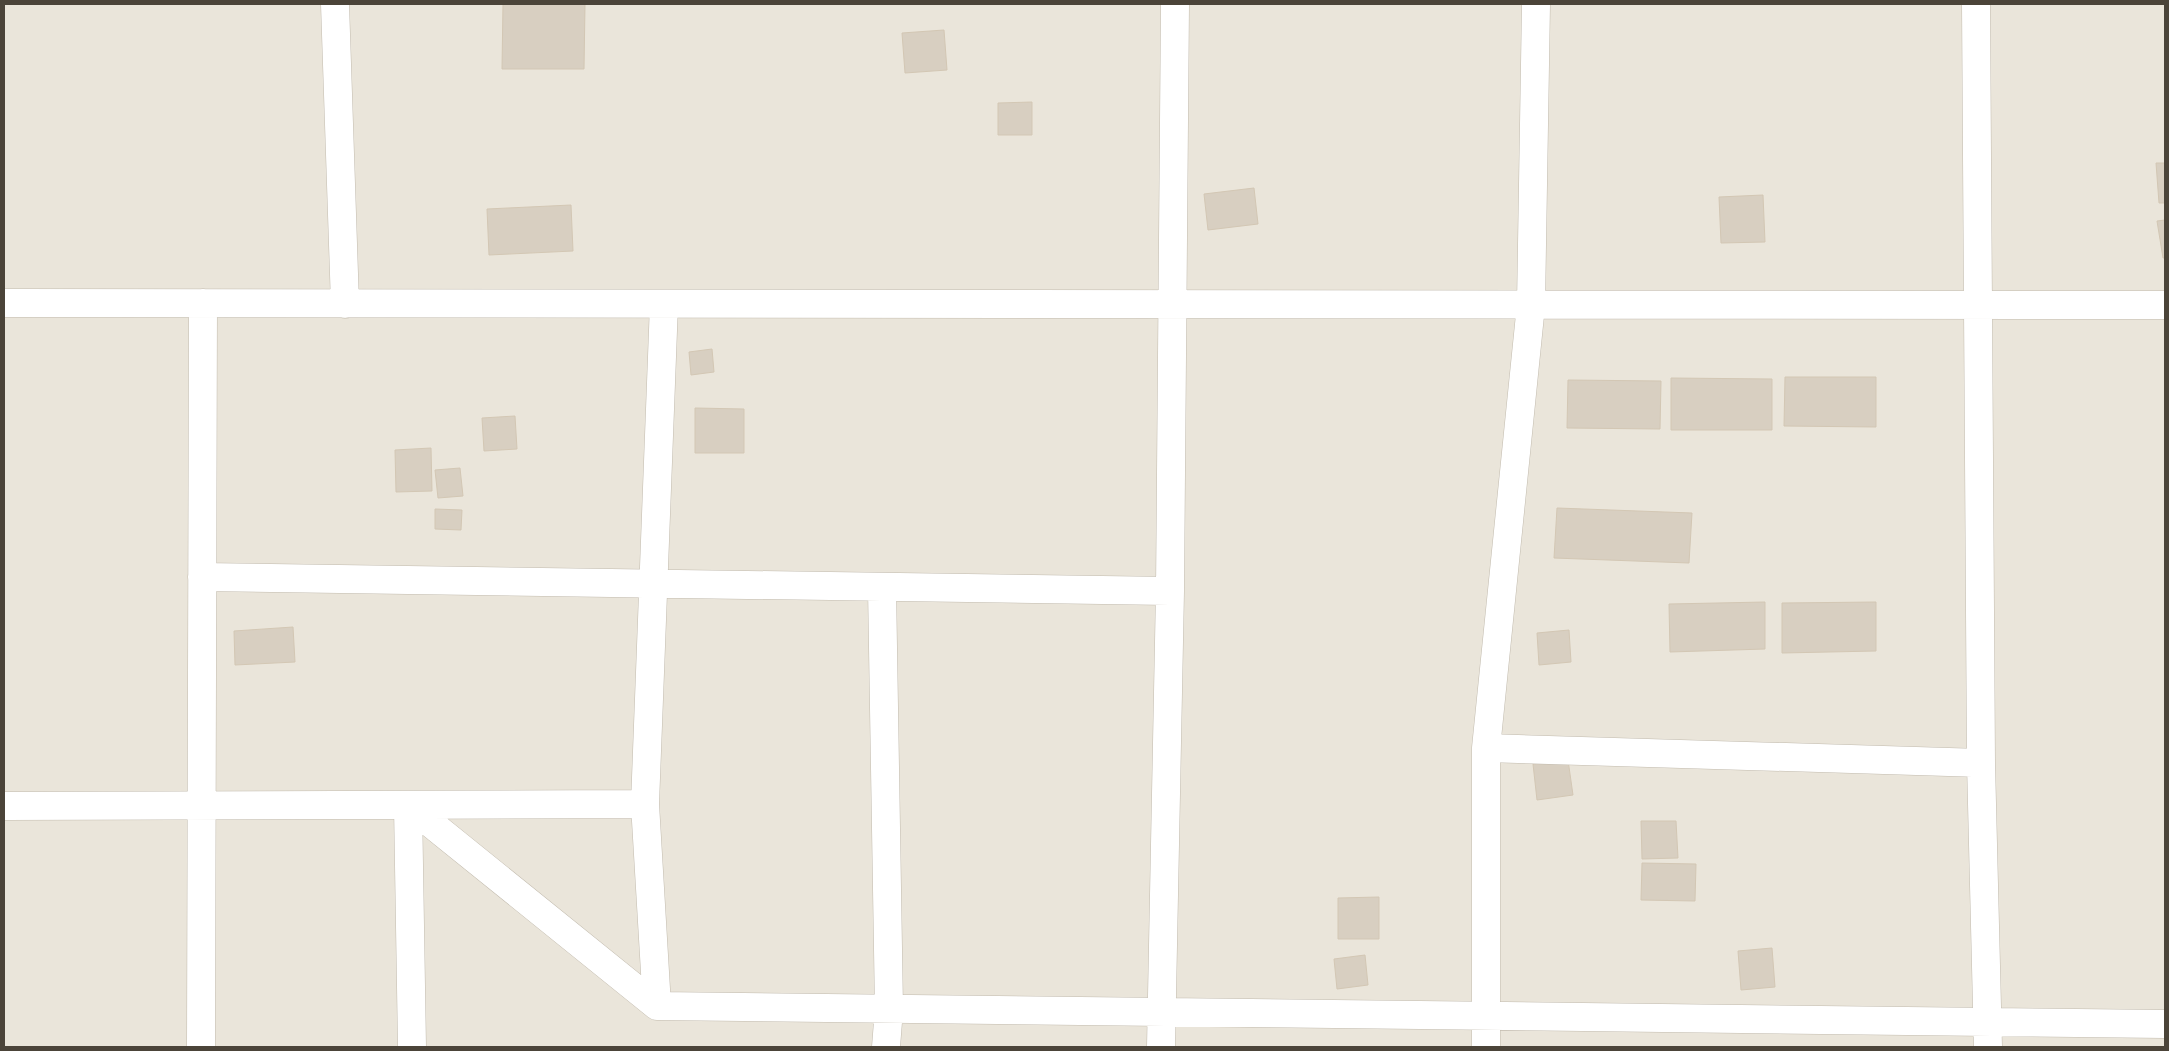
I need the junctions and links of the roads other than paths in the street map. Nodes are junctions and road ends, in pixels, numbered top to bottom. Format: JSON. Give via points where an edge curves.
{"nodes":[{"id":1,"x":335,"y":4,"type":"edge"},
{"id":2,"x":1176,"y":4,"type":"edge"},
{"id":3,"x":1536,"y":4,"type":"edge"},
{"id":4,"x":1976,"y":4,"type":"edge"},
{"id":5,"x":4,"y":303,"type":"edge"},
{"id":6,"x":203,"y":303,"type":"junction"},
{"id":7,"x":345,"y":304,"type":"junction"},
{"id":8,"x":664,"y":304,"type":"junction"},
{"id":9,"x":1173,"y":304,"type":"junction"},
{"id":10,"x":1532,"y":305,"type":"junction"},
{"id":11,"x":1978,"y":305,"type":"junction"},
{"id":12,"x":2165,"y":305,"type":"edge"},
{"id":13,"x":202,"y":578,"type":"junction"},
{"id":14,"x":653,"y":584,"type":"junction"},
{"id":15,"x":882,"y":587,"type":"junction"},
{"id":16,"x":1170,"y":591,"type":"junction"},
{"id":17,"x":1486,"y":748,"type":"junction"},
{"id":18,"x":1981,"y":763,"type":"junction"},
{"id":19,"x":645,"y":804,"type":"junction"},
{"id":20,"x":202,"y":805,"type":"junction"},
{"id":21,"x":408,"y":805,"type":"junction"},
{"id":22,"x":4,"y":806,"type":"edge"},
{"id":23,"x":657,"y":1006,"type":"junction"},
{"id":24,"x":889,"y":1009,"type":"junction"},
{"id":25,"x":1161,"y":1012,"type":"junction"},
{"id":26,"x":1486,"y":1016,"type":"junction"},
{"id":27,"x":2165,"y":1024,"type":"edge"},
{"id":28,"x":1988,"y":1034,"type":"edge"},
{"id":29,"x":201,"y":1047,"type":"edge"},
{"id":30,"x":412,"y":1047,"type":"edge"},
{"id":31,"x":886,"y":1047,"type":"edge"},
{"id":32,"x":1161,"y":1047,"type":"edge"},
{"id":33,"x":1486,"y":1047,"type":"edge"}],
"edges":[{"from":1,"to":7,"type":"street"},
{"from":2,"to":9,"type":"street"},
{"from":3,"to":10,"type":"street"},
{"from":4,"to":11,"type":"street"},
{"from":5,"to":6,"type":"street"},
{"from":6,"to":7,"type":"street"},
{"from":6,"to":13,"type":"street"},
{"from":7,"to":8,"type":"street"},
{"from":8,"to":9,"type":"street"},
{"from":8,"to":14,"type":"street"},
{"from":9,"to":10,"type":"street"},
{"from":9,"to":16,"type":"street"},
{"from":10,"to":11,"type":"street"},
{"from":10,"to":17,"type":"street"},
{"from":11,"to":12,"type":"street"},
{"from":11,"to":18,"type":"street"},
{"from":13,"to":14,"type":"street"},
{"from":13,"to":20,"type":"street"},
{"from":14,"to":15,"type":"street"},
{"from":14,"to":19,"type":"street"},
{"from":15,"to":16,"type":"street"},
{"from":15,"to":24,"type":"street"},
{"from":16,"to":25,"type":"street"},
{"from":17,"to":18,"type":"street"},
{"from":17,"to":26,"type":"street"},
{"from":18,"to":28,"type":"street"},
{"from":19,"to":21,"type":"street"},
{"from":19,"to":23,"type":"street"},
{"from":20,"to":21,"type":"street"},
{"from":20,"to":22,"type":"street"},
{"from":20,"to":29,"type":"street"},
{"from":21,"to":23,"type":"street"},
{"from":21,"to":30,"type":"street"},
{"from":23,"to":24,"type":"street"},
{"from":24,"to":25,"type":"street"},
{"from":24,"to":31,"type":"street"},
{"from":25,"to":26,"type":"street"},
{"from":25,"to":32,"type":"street"},
{"from":26,"to":28,"type":"street"},
{"from":26,"to":33,"type":"street"},
{"from":27,"to":28,"type":"street"}]}
